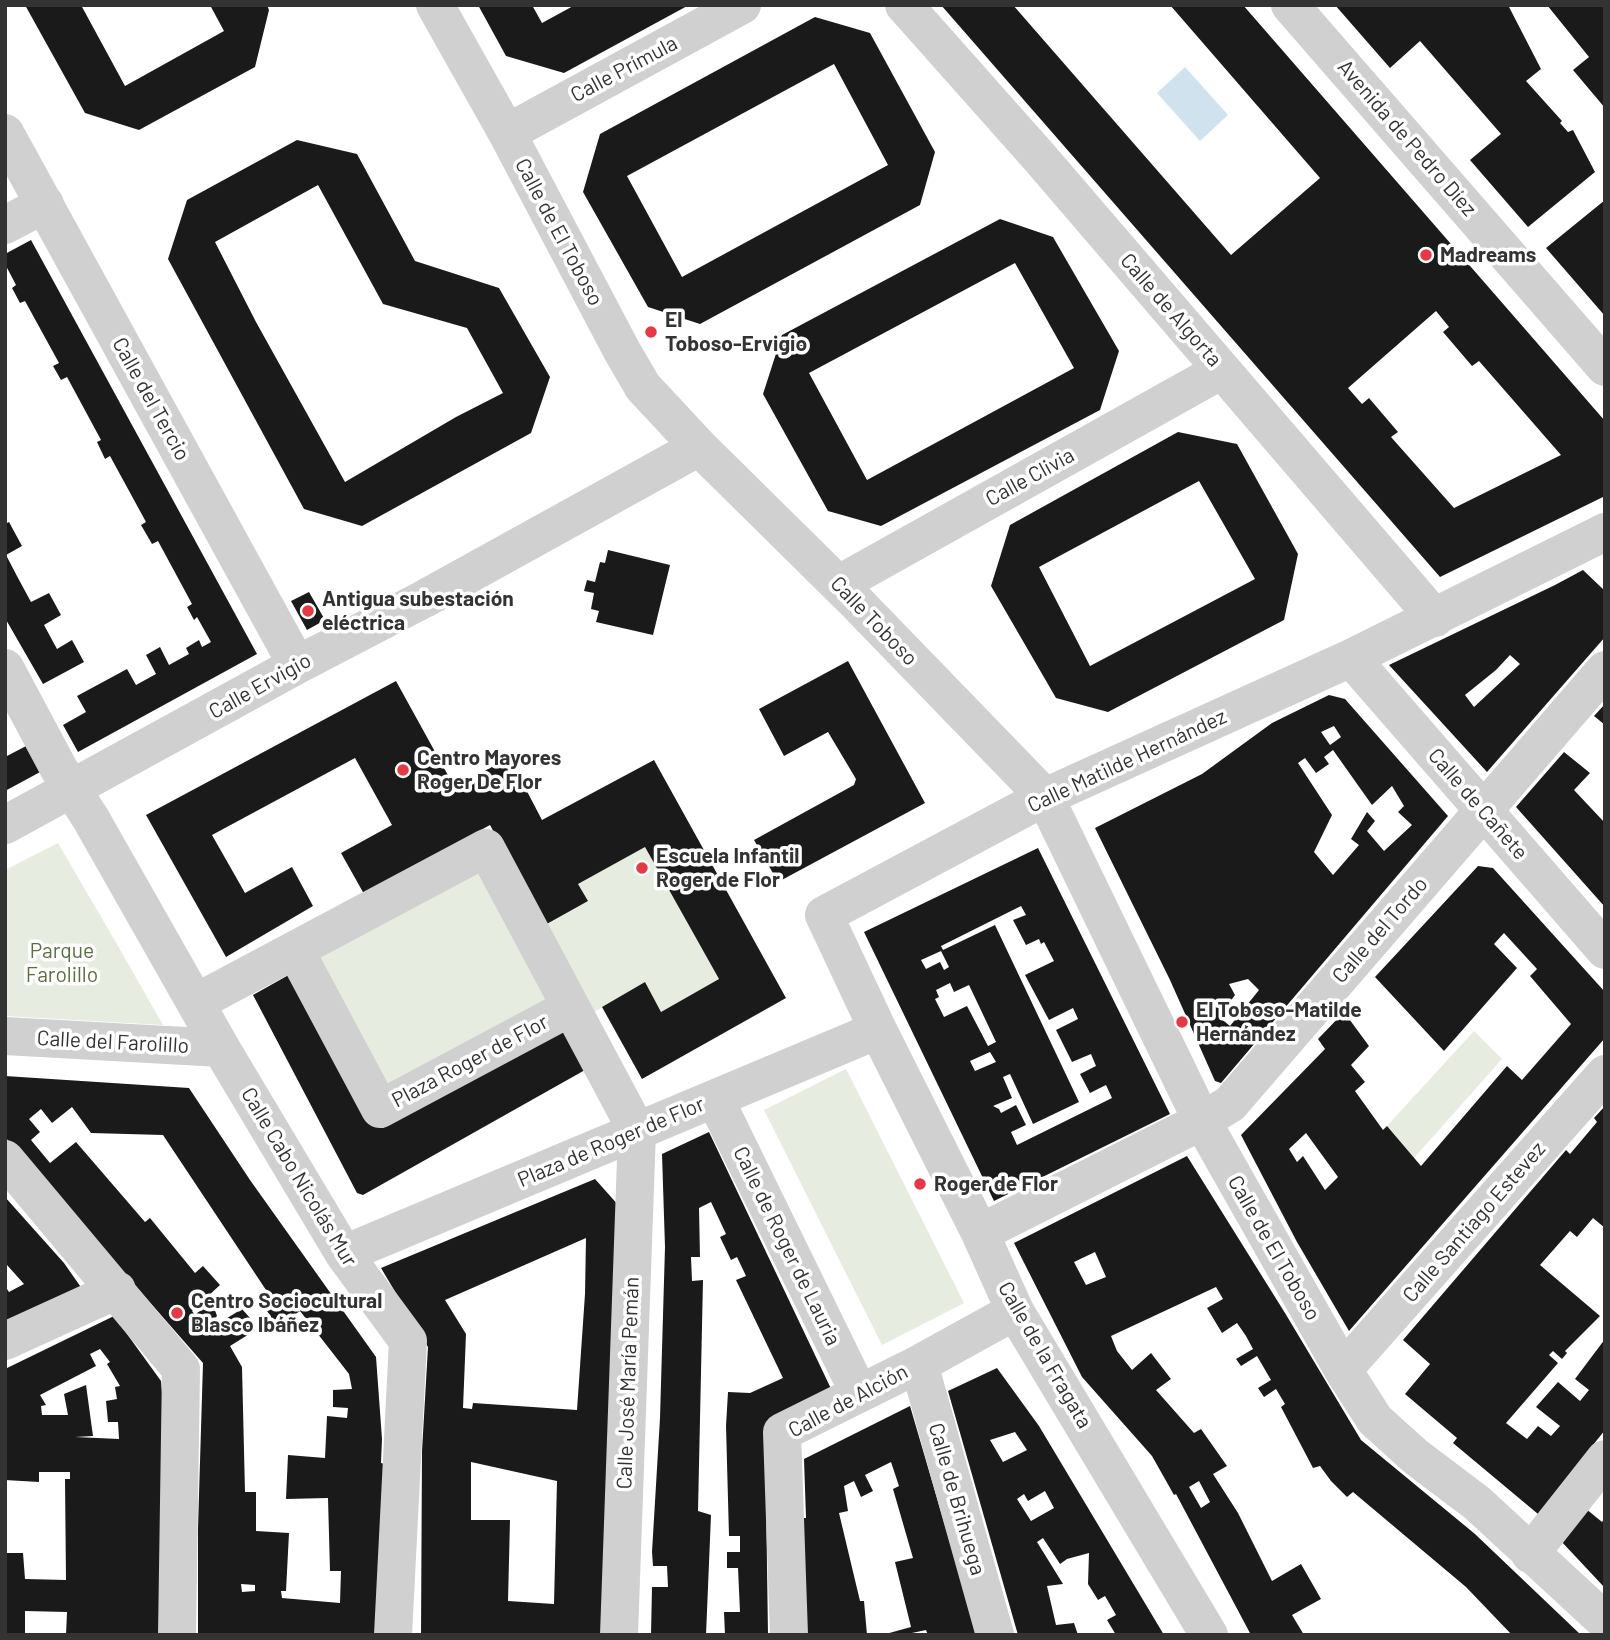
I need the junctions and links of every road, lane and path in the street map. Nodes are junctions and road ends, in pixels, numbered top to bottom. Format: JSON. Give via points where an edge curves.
{"nodes":[{"id":1,"x":435,"y":5,"type":"edge"},
{"id":2,"x":742,"y":5,"type":"edge"},
{"id":3,"x":904,"y":5,"type":"edge"},
{"id":4,"x":1290,"y":5,"type":"edge"},
{"id":5,"x":5,"y":133,"type":"edge"},
{"id":6,"x":507,"y":133,"type":"junction"},
{"id":7,"x":45,"y":204,"type":"junction"},
{"id":8,"x":5,"y":225,"type":"edge"},
{"id":9,"x":1605,"y":367,"type":"edge"},
{"id":10,"x":1222,"y":369,"type":"junction"},
{"id":11,"x":699,"y":447,"type":"junction"},
{"id":12,"x":1605,"y":532,"type":"edge"},
{"id":13,"x":839,"y":584,"type":"junction"},
{"id":14,"x":1435,"y":618,"type":"junction"},
{"id":15,"x":1351,"y":658,"type":"junction"},
{"id":16,"x":297,"y":665,"type":"junction"},
{"id":17,"x":5,"y":668,"type":"edge"},
{"id":18,"x":1605,"y":670,"type":"edge"},
{"id":19,"x":71,"y":790,"type":"junction"},
{"id":20,"x":1045,"y":797,"type":"junction"},
{"id":21,"x":1484,"y":810,"type":"junction"},
{"id":22,"x":5,"y":825,"type":"edge"},
{"id":23,"x":824,"y":915,"type":"joint"},
{"id":24,"x":295,"y":950,"type":"junction"},
{"id":25,"x":1605,"y":950,"type":"edge"},
{"id":26,"x":197,"y":1002,"type":"junction"},
{"id":27,"x":571,"y":1007,"type":"junction"},
{"id":28,"x":878,"y":1030,"type":"junction"},
{"id":29,"x":5,"y":1035,"type":"edge"},
{"id":30,"x":221,"y":1048,"type":"junction"},
{"id":31,"x":1605,"y":1074,"type":"edge"},
{"id":32,"x":715,"y":1099,"type":"junction"},
{"id":33,"x":1202,"y":1121,"type":"junction"},
{"id":34,"x":638,"y":1132,"type":"junction"},
{"id":35,"x":5,"y":1159,"type":"edge"},
{"id":36,"x":980,"y":1233,"type":"junction"},
{"id":37,"x":344,"y":1254,"type":"junction"},
{"id":38,"x":117,"y":1290,"type":"junction"},
{"id":39,"x":1016,"y":1311,"type":"junction"},
{"id":40,"x":5,"y":1341,"type":"edge"},
{"id":41,"x":919,"y":1364,"type":"junction"},
{"id":42,"x":1343,"y":1370,"type":"junction"},
{"id":43,"x":859,"y":1393,"type":"junction"},
{"id":44,"x":1605,"y":1459,"type":"edge"},
{"id":45,"x":1531,"y":1554,"type":"junction"},
{"id":46,"x":1605,"y":1621,"type":"edge"},
{"id":47,"x":177,"y":1635,"type":"edge"},
{"id":48,"x":393,"y":1635,"type":"edge"},
{"id":49,"x":619,"y":1635,"type":"edge"},
{"id":50,"x":789,"y":1635,"type":"edge"},
{"id":51,"x":995,"y":1635,"type":"edge"},
{"id":52,"x":1209,"y":1635,"type":"edge"}],
"edges":[{"from":1,"to":6,"type":"street","name":"Calle de El Toboso"},
{"from":2,"to":6,"type":"street","name":"Calle Prímula"},
{"from":3,"to":10,"type":"street","name":"Calle de Algorta"},
{"from":4,"to":9,"type":"street","name":"Avenida de Pedro Díez"},
{"from":5,"to":7,"type":"street","name":"Calle del Tercio"},
{"from":6,"to":11,"type":"street","name":"Calle de El Toboso","via":[[643,387]]},
{"from":7,"to":8,"type":"street"},
{"from":7,"to":16,"type":"street","name":"Calle del Tercio"},
{"from":10,"to":13,"type":"street","name":"Calle Clivia"},
{"from":10,"to":14,"type":"street","name":"Calle de Algorta"},
{"from":11,"to":13,"type":"street","name":"Calle Toboso"},
{"from":11,"to":16,"type":"street","name":"Calle Ervigio"},
{"from":12,"to":14,"type":"street","name":"Calle Matilde Hernández"},
{"from":13,"to":20,"type":"street","name":"Calle Toboso"},
{"from":14,"to":15,"type":"street","name":"Calle Matilde Hernández"},
{"from":15,"to":20,"type":"street","name":"Calle Matilde Hernández"},
{"from":15,"to":21,"type":"street","name":"Calle de Cañete"},
{"from":16,"to":19,"type":"street","name":"Calle Ervigio"},
{"from":17,"to":19,"type":"street","name":"Calle Cabo Nicolás Mur"},
{"from":18,"to":21,"type":"street","name":"Calle del Tordo"},
{"from":19,"to":22,"type":"street","name":"Calle Ervigio"},
{"from":19,"to":26,"type":"street","name":"Calle Cabo Nicolás Mur"},
{"from":20,"to":23,"type":"street","name":"Calle Matilde Hernández"},
{"from":20,"to":33,"type":"street","name":"Calle de El Toboso"},
{"from":21,"to":25,"type":"street","name":"Calle de Cañete"},
{"from":21,"to":33,"type":"street","name":"Calle del Tordo","via":[[1230,1104]]},
{"from":23,"to":28,"type":"street","name":"Calle de la Fragata"},
{"from":24,"to":26,"type":"street","name":"Plaza Roger de Flor"},
{"from":24,"to":27,"type":"street","name":"Plaza Roger de Flor","via":[[380,1109]]},
{"from":24,"to":27,"type":"street","name":"Plaza Roger de Flor","via":[[486,848]]},
{"from":26,"to":30,"type":"street","name":"Calle Cabo Nicolás Mur"},
{"from":27,"to":34,"type":"street","name":"Plaza Roger de Flor"},
{"from":28,"to":32,"type":"street","name":"Plaza de Roger de Flor"},
{"from":28,"to":36,"type":"street","name":"Calle de la Fragata"},
{"from":29,"to":30,"type":"street","name":"Calle del Farolillo"},
{"from":30,"to":37,"type":"street","name":"Calle Cabo Nicolás Mur"},
{"from":31,"to":42,"type":"street","name":"Calle Santiago Estevez"},
{"from":32,"to":34,"type":"street","name":"Plaza de Roger de Flor"},
{"from":32,"to":43,"type":"street","name":"Calle de Roger de Lauria"},
{"from":33,"to":36,"type":"street","name":"Calle del Tordo"},
{"from":33,"to":42,"type":"street","name":"Calle de El Toboso"},
{"from":34,"to":37,"type":"street","name":"Plaza de Roger de Flor"},
{"from":34,"to":49,"type":"street","name":"Calle José María Pemán"},
{"from":35,"to":38,"type":"street"},
{"from":36,"to":39,"type":"street","name":"Calle de la Fragata"},
{"from":37,"to":48,"type":"street","name":"Calle Cabo Nicolás Mur","via":[[408,1341]]},
{"from":38,"to":40,"type":"street"},
{"from":38,"to":47,"type":"street","via":[[181,1369]]},
{"from":39,"to":41,"type":"street","name":"Calle de Alción"},
{"from":39,"to":52,"type":"street","name":"Calle de la Fragata"},
{"from":41,"to":43,"type":"street","name":"Calle de Alción"},
{"from":41,"to":51,"type":"street","name":"Calle de Brihuega"},
{"from":42,"to":45,"type":"street","name":"Calle de El Toboso","via":[[1375,1420],[1478,1503]]},
{"from":43,"to":50,"type":"street","name":"Calle de Alción","via":[[782,1432]]},
{"from":44,"to":45,"type":"street"},
{"from":45,"to":46,"type":"street","name":"Calle de El Toboso"}]}
